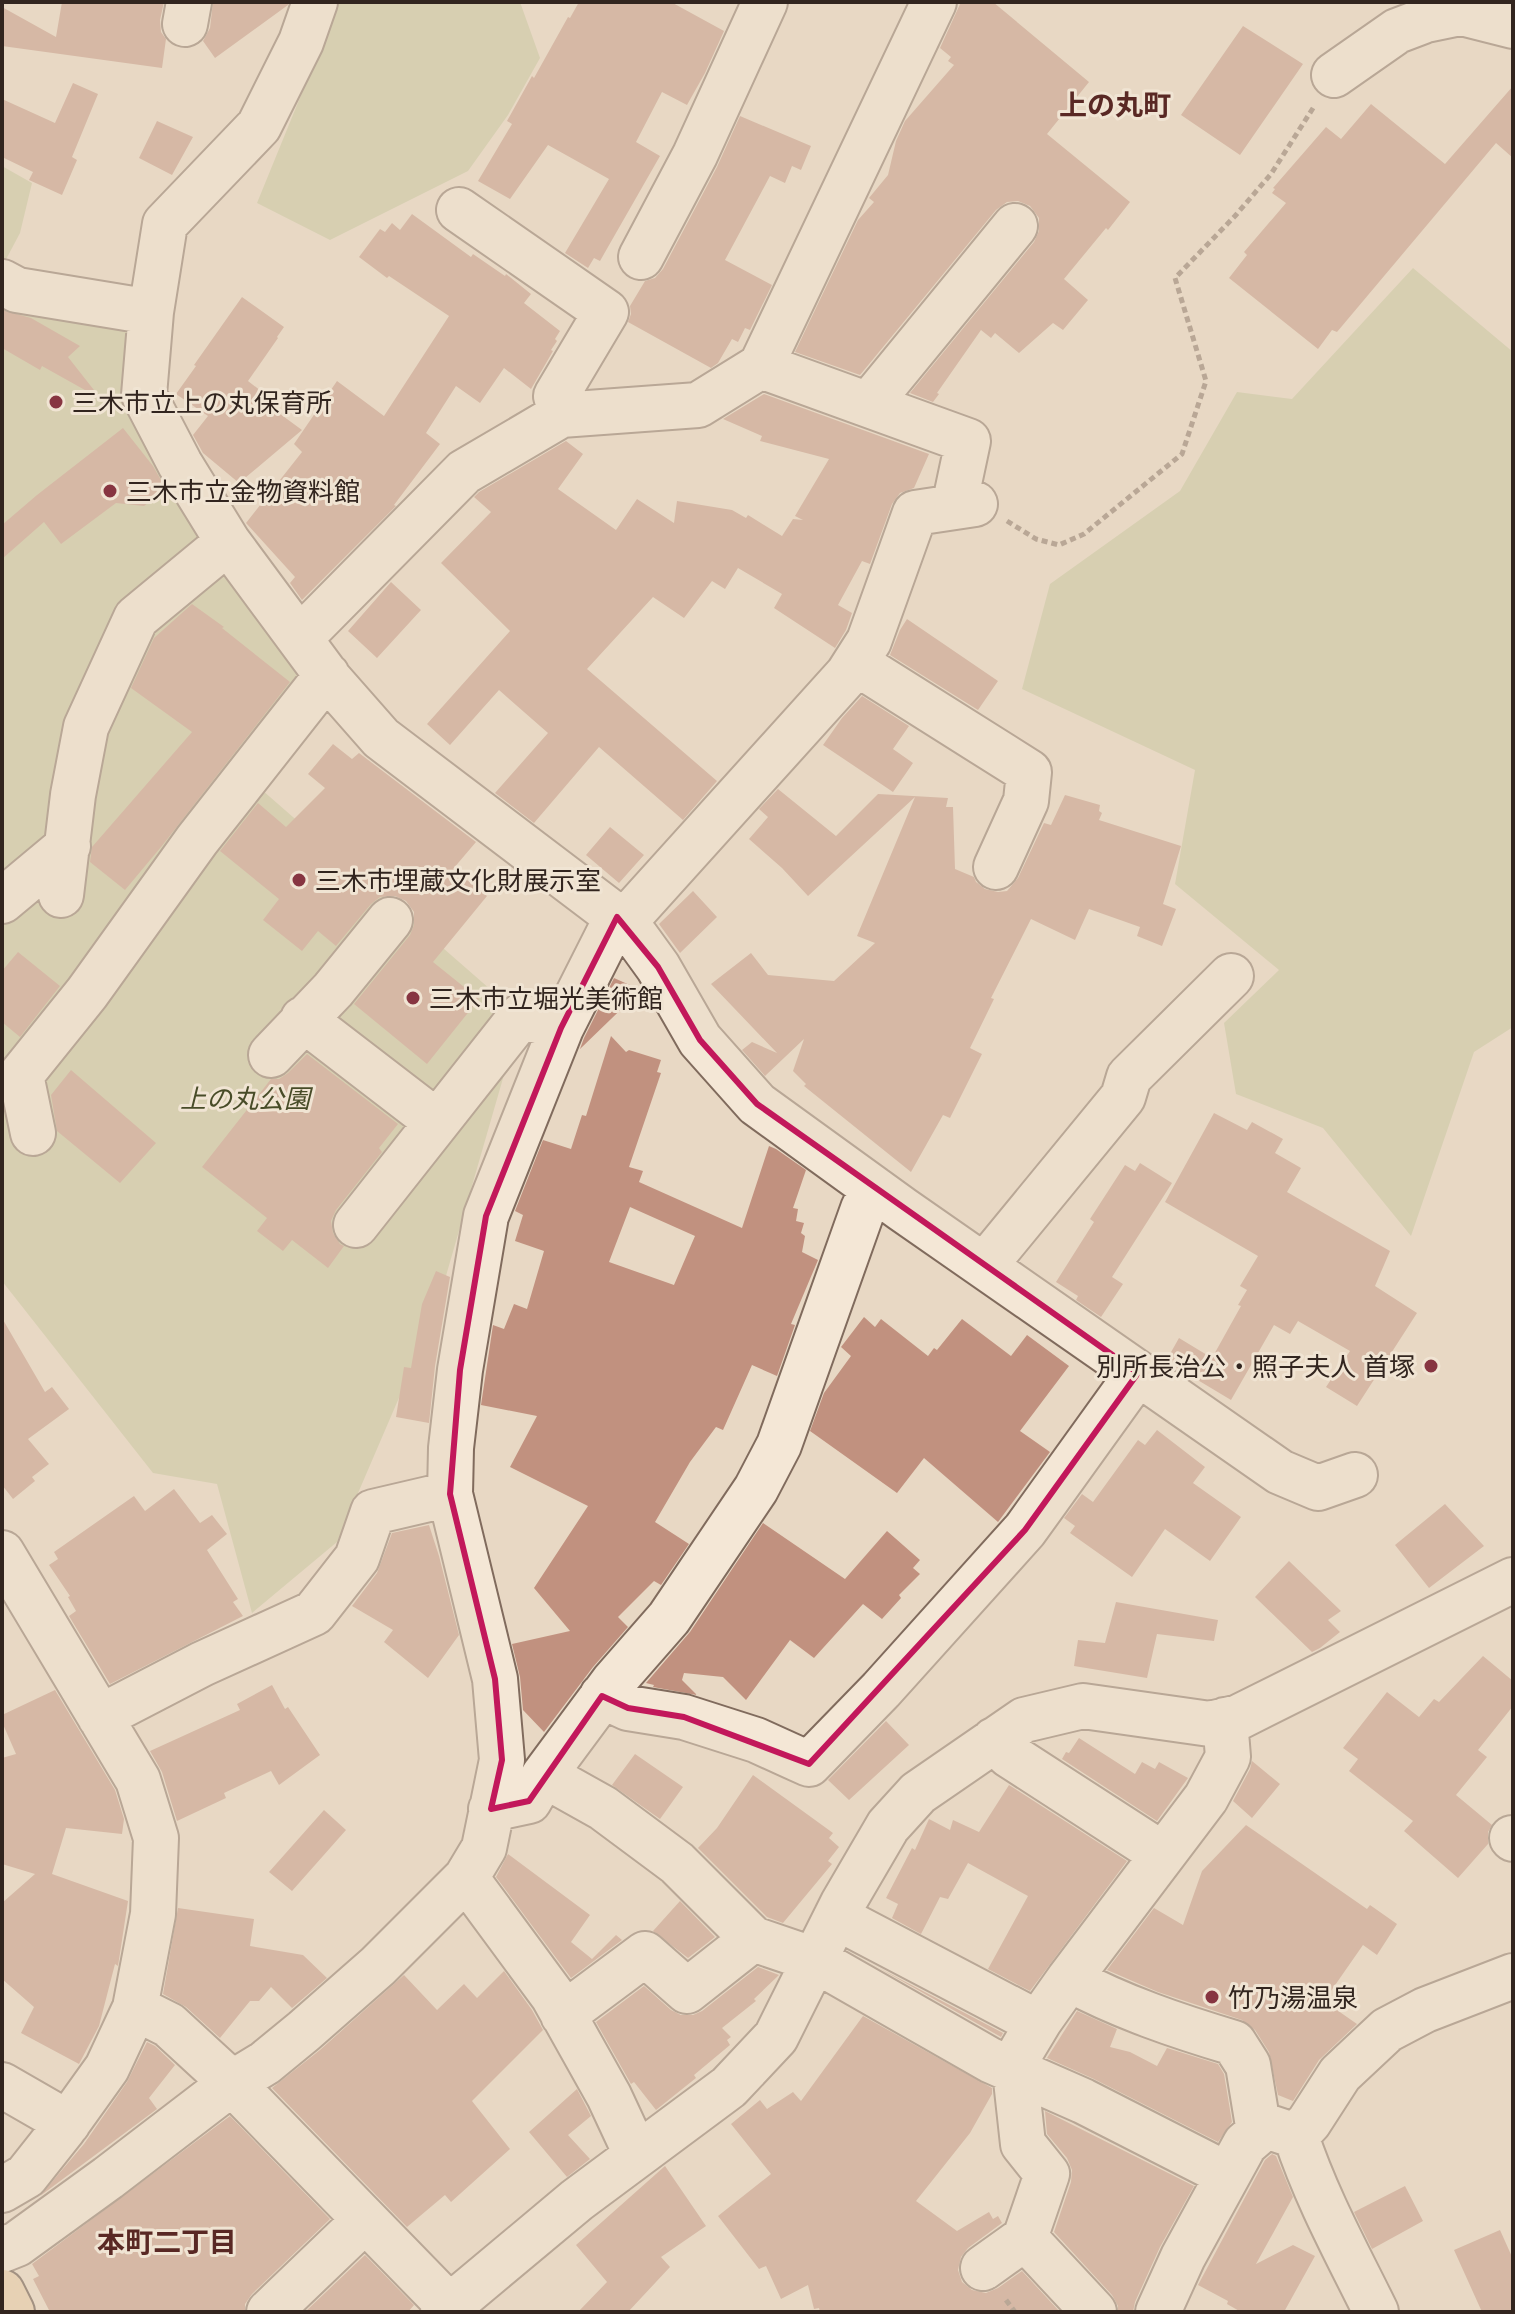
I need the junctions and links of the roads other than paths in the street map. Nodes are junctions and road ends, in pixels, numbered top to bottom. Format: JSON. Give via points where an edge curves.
{"nodes":[{"id":1,"x":315,"y":2,"type":"edge"},
{"id":2,"x":765,"y":2,"type":"edge"},
{"id":3,"x":926,"y":5,"type":"edge"},
{"id":4,"x":1443,"y":6,"type":"edge"},
{"id":5,"x":1513,"y":26,"type":"edge"},
{"id":6,"x":1334,"y":75,"type":"road end"},
{"id":7,"x":459,"y":210,"type":"dead end"},
{"id":8,"x":1015,"y":226,"type":"dead end"},
{"id":9,"x":641,"y":257,"type":"dead end"},
{"id":10,"x":2,"y":282,"type":"edge"},
{"id":11,"x":151,"y":312,"type":"junction"},
{"id":12,"x":761,"y":366,"type":"junction"},
{"id":13,"x":872,"y":406,"type":"junction"},
{"id":14,"x":561,"y":415,"type":"junction"},
{"id":15,"x":228,"y":542,"type":"junction"},
{"id":16,"x":300,"y":638,"type":"junction"},
{"id":17,"x":856,"y":663,"type":"junction"},
{"id":18,"x":327,"y":675,"type":"junction"},
{"id":19,"x":68,"y":846,"type":"junction"},
{"id":20,"x":996,"y":867,"type":"dead end"},
{"id":21,"x":61,"y":895,"type":"dead end"},
{"id":22,"x":2,"y":901,"type":"edge"},
{"id":23,"x":617,"y":917,"type":"junction"},
{"id":24,"x":390,"y":920,"type":"dead end"},
{"id":25,"x":1231,"y":976,"type":"dead end"},
{"id":26,"x":303,"y":1019,"type":"junction"},
{"id":27,"x":561,"y":1028,"type":"junction"},
{"id":28,"x":271,"y":1055,"type":"dead end"},
{"id":29,"x":437,"y":1122,"type":"junction"},
{"id":30,"x":33,"y":1133,"type":"dead end"},
{"id":31,"x":873,"y":1188,"type":"junction"},
{"id":32,"x":356,"y":1225,"type":"dead end"},
{"id":33,"x":985,"y":1265,"type":"junction"},
{"id":34,"x":1138,"y":1373,"type":"junction"},
{"id":35,"x":1355,"y":1475,"type":"dead end"},
{"id":36,"x":450,"y":1494,"type":"junction"},
{"id":37,"x":2,"y":1553,"type":"edge"},
{"id":38,"x":1513,"y":1580,"type":"edge"},
{"id":39,"x":602,"y":1696,"type":"junction"},
{"id":40,"x":100,"y":1717,"type":"junction"},
{"id":41,"x":1225,"y":1720,"type":"junction"},
{"id":42,"x":994,"y":1740,"type":"junction"},
{"id":43,"x":544,"y":1775,"type":"junction"},
{"id":44,"x":491,"y":1809,"type":"junction"},
{"id":45,"x":1162,"y":1854,"type":"junction"},
{"id":46,"x":466,"y":1878,"type":"junction"},
{"id":47,"x":836,"y":1917,"type":"junction"},
{"id":48,"x":753,"y":1939,"type":"junction"},
{"id":49,"x":815,"y":1960,"type":"junction"},
{"id":50,"x":935,"y":1970,"type":"junction"},
{"id":51,"x":1513,"y":1976,"type":"edge"},
{"id":52,"x":1069,"y":1979,"type":"junction"},
{"id":53,"x":135,"y":2008,"type":"junction"},
{"id":54,"x":563,"y":2015,"type":"junction"},
{"id":55,"x":914,"y":2017,"type":"junction"},
{"id":56,"x":1038,"y":2023,"type":"junction"},
{"id":57,"x":1015,"y":2071,"type":"junction"},
{"id":58,"x":232,"y":2083,"type":"junction"},
{"id":59,"x":2,"y":2085,"type":"edge"},
{"id":60,"x":68,"y":2123,"type":"junction"},
{"id":61,"x":1277,"y":2134,"type":"junction"},
{"id":62,"x":636,"y":2154,"type":"junction"},
{"id":63,"x":1228,"y":2175,"type":"junction"},
{"id":64,"x":2,"y":2190,"type":"edge"},
{"id":65,"x":365,"y":2220,"type":"junction"},
{"id":66,"x":1025,"y":2238,"type":"junction"},
{"id":67,"x":2,"y":2250,"type":"edge"},
{"id":68,"x":983,"y":2268,"type":"dead end"},
{"id":69,"x":2,"y":2292,"type":"edge"},
{"id":70,"x":449,"y":2310,"type":"edge"},
{"id":71,"x":12,"y":2312,"type":"edge"},
{"id":72,"x":269,"y":2312,"type":"edge"},
{"id":73,"x":1094,"y":2312,"type":"edge"},
{"id":74,"x":1158,"y":2312,"type":"edge"},
{"id":75,"x":1376,"y":2312,"type":"edge"}],
"edges":[{"from":1,"to":11,"type":"street","via":[[259,126],[165,224]]},
{"from":2,"to":9,"type":"street"},
{"from":3,"to":12,"type":"street"},
{"from":4,"to":5,"type":"street"},
{"from":4,"to":6,"type":"street"},
{"from":7,"to":14,"type":"street","via":[[606,312],[556,396]]},
{"from":8,"to":13,"type":"street"},
{"from":10,"to":11,"type":"street","via":[[17,290]]},
{"from":11,"to":15,"type":"street","via":[[144,395]]},
{"from":12,"to":13,"type":"street"},
{"from":12,"to":14,"type":"street","via":[[698,405]]},
{"from":13,"to":17,"type":"street","via":[[968,441],[964,506],[915,513],[869,641]]},
{"from":14,"to":16,"type":"street","via":[[464,472]]},
{"from":15,"to":16,"type":"street"},
{"from":15,"to":19,"type":"street","via":[[136,618],[86,727]]},
{"from":16,"to":18,"type":"street"},
{"from":17,"to":20,"type":"street","via":[[1029,772],[1026,801]]},
{"from":17,"to":23,"type":"street","via":[[634,911]]},
{"from":18,"to":23,"type":"street","via":[[381,738]]},
{"from":18,"to":30,"type":"street","via":[[21,1075]]},
{"from":19,"to":21,"type":"street"},
{"from":19,"to":22,"type":"street"},
{"from":23,"to":27,"type":"street"},
{"from":23,"to":31,"type":"street","via":[[658,967],[700,1040],[757,1104]]},
{"from":24,"to":26,"type":"street"},
{"from":25,"to":33,"type":"street","via":[[1129,1077],[1123,1097]]},
{"from":26,"to":28,"type":"street"},
{"from":26,"to":29,"type":"street"},
{"from":27,"to":29,"type":"street","via":[[521,1016]]},
{"from":27,"to":36,"type":"street","via":[[486,1216],[460,1370]]},
{"from":29,"to":32,"type":"street"},
{"from":31,"to":33,"type":"street"},
{"from":31,"to":39,"type":"street","via":[[779,1445],[756,1489],[669,1618]]},
{"from":33,"to":34,"type":"street"},
{"from":34,"to":35,"type":"street","via":[[1280,1472],[1318,1488]]},
{"from":34,"to":39,"type":"street","via":[[1025,1530],[809,1764],[756,1740],[684,1717],[628,1708]]},
{"from":36,"to":40,"type":"street","via":[[373,1512],[357,1558],[314,1613]]},
{"from":36,"to":44,"type":"street","via":[[495,1679],[502,1760]]},
{"from":37,"to":40,"type":"street"},
{"from":38,"to":41,"type":"street"},
{"from":39,"to":43,"type":"street"},
{"from":40,"to":53,"type":"street","via":[[138,1780],[156,1838],[153,1914]]},
{"from":41,"to":42,"type":"street","via":[[1210,1724],[1083,1706],[1024,1720]]},
{"from":41,"to":45,"type":"street","via":[[1228,1757],[1206,1798]]},
{"from":42,"to":45,"type":"street"},
{"from":42,"to":47,"type":"street","via":[[918,1793],[888,1826]]},
{"from":43,"to":44,"type":"street","via":[[529,1801]]},
{"from":43,"to":48,"type":"street","via":[[603,1808],[677,1863]]},
{"from":44,"to":46,"type":"street","via":[[484,1848]]},
{"from":45,"to":52,"type":"street"},
{"from":46,"to":54,"type":"street"},
{"from":46,"to":58,"type":"street","via":[[304,2031]]},
{"from":47,"to":49,"type":"street"},
{"from":47,"to":50,"type":"street"},
{"from":48,"to":49,"type":"street"},
{"from":48,"to":54,"type":"street","via":[[687,1991],[645,1954]]},
{"from":49,"to":55,"type":"street"},
{"from":49,"to":62,"type":"street","via":[[776,2037],[729,2087]]},
{"from":50,"to":55,"type":"street"},
{"from":50,"to":56,"type":"street"},
{"from":51,"to":61,"type":"street","via":[[1387,2030],[1340,2074],[1309,2122]]},
{"from":52,"to":56,"type":"street"},
{"from":52,"to":61,"type":"street","via":[[1103,1997],[1234,2043]]},
{"from":53,"to":58,"type":"street","via":[[169,2025]]},
{"from":53,"to":60,"type":"street","via":[[107,2068]]},
{"from":54,"to":62,"type":"street"},
{"from":55,"to":57,"type":"street"},
{"from":56,"to":57,"type":"street"},
{"from":57,"to":63,"type":"street"},
{"from":57,"to":66,"type":"street","via":[[1023,2144],[1047,2174]]},
{"from":58,"to":65,"type":"street"},
{"from":58,"to":67,"type":"street","via":[[108,2178]]},
{"from":59,"to":60,"type":"street"},
{"from":60,"to":64,"type":"street","via":[[26,2176]]},
{"from":61,"to":63,"type":"street","via":[[1245,2144]]},
{"from":61,"to":75,"type":"street","via":[[1303,2157]]},
{"from":62,"to":70,"type":"street"},
{"from":63,"to":74,"type":"street"},
{"from":65,"to":70,"type":"street"},
{"from":65,"to":72,"type":"street"},
{"from":66,"to":68,"type":"street"},
{"from":66,"to":73,"type":"street"},
{"from":69,"to":71,"type":"main road"}]}
